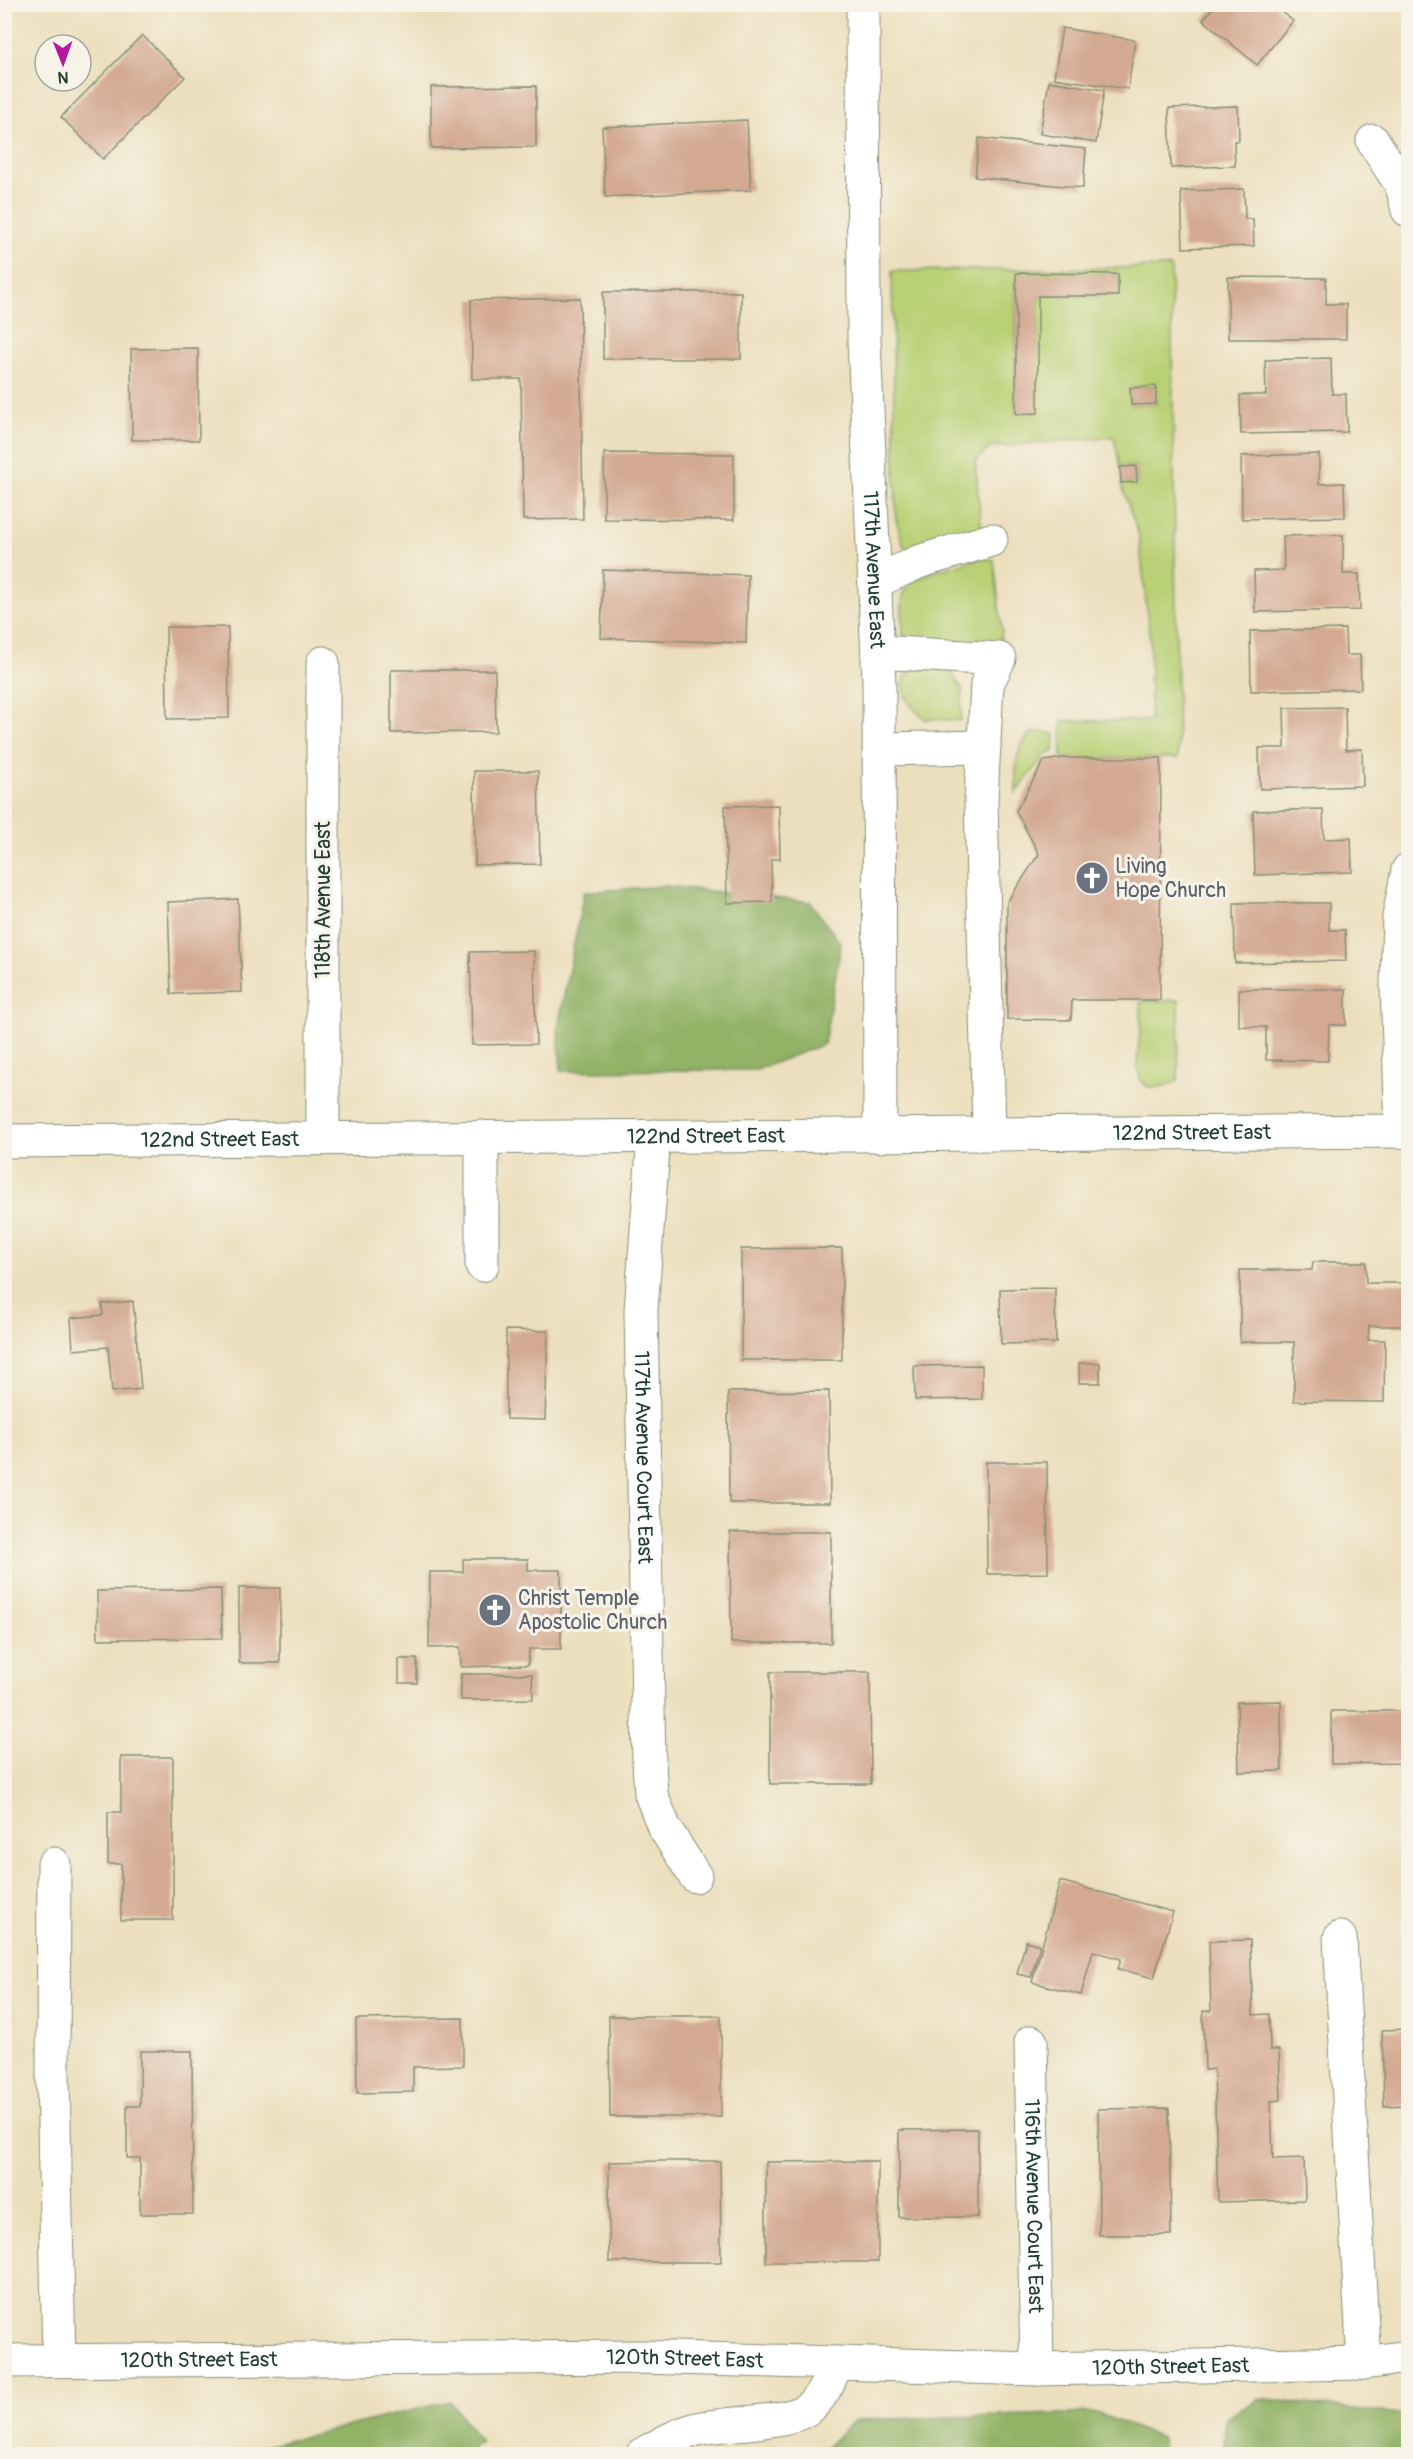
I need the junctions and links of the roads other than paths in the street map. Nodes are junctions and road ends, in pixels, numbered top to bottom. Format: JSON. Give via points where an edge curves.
{"nodes":[{"id":1,"x":863,"y":4,"type":"edge"},
{"id":2,"x":1373,"y":141,"type":"dead end"},
{"id":3,"x":1408,"y":210,"type":"edge"},
{"id":4,"x":991,"y":540,"type":"dead end"},
{"id":5,"x":875,"y":582,"type":"junction"},
{"id":6,"x":878,"y":652,"type":"junction"},
{"id":7,"x":324,"y":663,"type":"dead end"},
{"id":8,"x":984,"y":747,"type":"junction"},
{"id":9,"x":880,"y":749,"type":"junction"},
{"id":10,"x":1408,"y":870,"type":"edge"},
{"id":11,"x":1405,"y":1131,"type":"edge"},
{"id":12,"x":989,"y":1134,"type":"junction"},
{"id":13,"x":654,"y":1136,"type":"junction"},
{"id":14,"x":880,"y":1136,"type":"junction"},
{"id":15,"x":482,"y":1137,"type":"junction"},
{"id":16,"x":322,"y":1138,"type":"junction"},
{"id":17,"x":4,"y":1141,"type":"edge"},
{"id":18,"x":482,"y":1265,"type":"dead end"},
{"id":19,"x":54,"y":1864,"type":"dead end"},
{"id":20,"x":695,"y":1876,"type":"dead end"},
{"id":21,"x":1340,"y":1938,"type":"dead end"},
{"id":22,"x":1031,"y":2042,"type":"dead end"},
{"id":23,"x":1408,"y":2357,"type":"edge"},
{"id":24,"x":59,"y":2360,"type":"junction"},
{"id":25,"x":4,"y":2361,"type":"edge"},
{"id":26,"x":837,"y":2363,"type":"junction"},
{"id":27,"x":1364,"y":2363,"type":"junction"},
{"id":28,"x":1037,"y":2369,"type":"junction"},
{"id":29,"x":643,"y":2454,"type":"edge"}],
"edges":[{"from":1,"to":5,"type":"street","name":"117th Avenue East","via":[[864,340]]},
{"from":2,"to":3,"type":"street","via":[[1402,186]]},
{"from":4,"to":5,"type":"street","via":[[918,562]]},
{"from":5,"to":6,"type":"street","name":"117th Avenue East"},
{"from":6,"to":8,"type":"street","via":[[999,658],[987,684]]},
{"from":6,"to":9,"type":"street","name":"117th Avenue East"},
{"from":7,"to":16,"type":"street","name":"118th Avenue East"},
{"from":8,"to":9,"type":"street"},
{"from":8,"to":12,"type":"street","via":[[981,800]]},
{"from":9,"to":14,"type":"street","name":"117th Avenue East"},
{"from":10,"to":11,"type":"street","via":[[1399,917],[1397,984]]},
{"from":11,"to":12,"type":"street","name":"122nd Street East"},
{"from":12,"to":14,"type":"street","name":"122nd Street East"},
{"from":13,"to":14,"type":"street","name":"122nd Street East"},
{"from":13,"to":15,"type":"street","name":"122nd Street East"},
{"from":13,"to":20,"type":"street","name":"117th Avenue Court East","via":[[641,1310],[649,1763],[651,1794],[664,1827]]},
{"from":15,"to":16,"type":"street","name":"122nd Street East"},
{"from":15,"to":18,"type":"street"},
{"from":16,"to":17,"type":"street","name":"122nd Street East"},
{"from":19,"to":24,"type":"street","via":[[53,2075]]},
{"from":21,"to":27,"type":"street"},
{"from":22,"to":28,"type":"street","name":"116th Avenue Court East"},
{"from":23,"to":27,"type":"street","name":"120th Street East"},
{"from":24,"to":25,"type":"street","name":"120th Street East"},
{"from":24,"to":26,"type":"street","name":"120th Street East","via":[[641,2357]]},
{"from":26,"to":28,"type":"street","name":"120th Street East"},
{"from":26,"to":29,"type":"street","via":[[825,2391],[806,2410],[780,2418],[700,2428]]},
{"from":27,"to":28,"type":"street","name":"120th Street East"}]}
